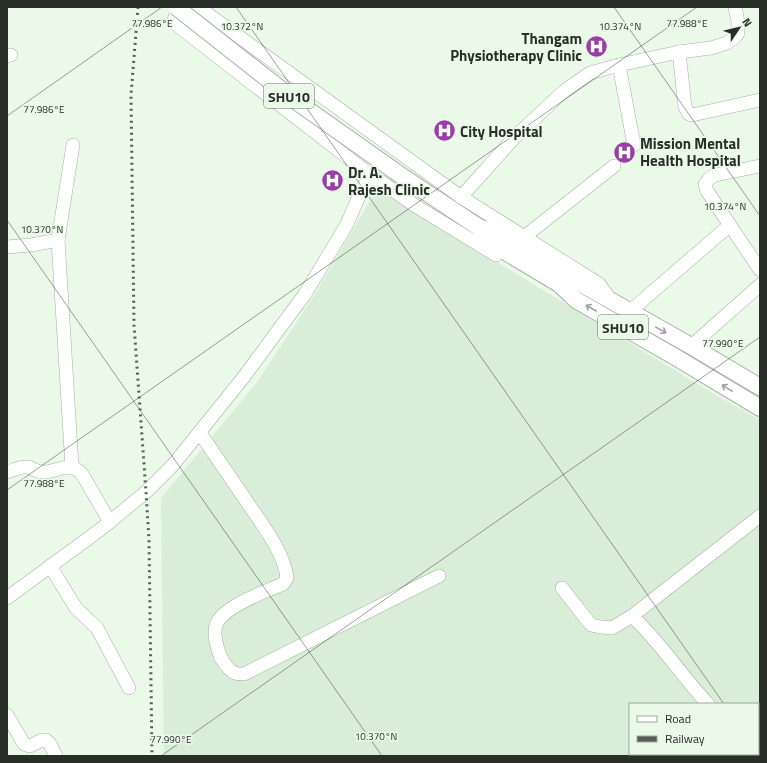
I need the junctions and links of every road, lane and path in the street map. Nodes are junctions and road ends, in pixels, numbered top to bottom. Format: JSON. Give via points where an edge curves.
{"nodes":[{"id":1,"x":176,"y":7,"type":"edge"},
{"id":2,"x":180,"y":7,"type":"edge"},
{"id":3,"x":198,"y":7,"type":"edge"},
{"id":4,"x":736,"y":7,"type":"edge"},
{"id":5,"x":679,"y":52,"type":"junction"},
{"id":6,"x":619,"y":65,"type":"junction"},
{"id":7,"x":311,"y":89,"type":"junction"},
{"id":8,"x":760,"y":100,"type":"edge"},
{"id":9,"x":295,"y":117,"type":"junction"},
{"id":10,"x":73,"y":145,"type":"dead end"},
{"id":11,"x":634,"y":145,"type":"dead end"},
{"id":12,"x":614,"y":166,"type":"dead end"},
{"id":13,"x":760,"y":166,"type":"edge"},
{"id":14,"x":374,"y":178,"type":"junction"},
{"id":15,"x":461,"y":197,"type":"junction"},
{"id":16,"x":730,"y":225,"type":"junction"},
{"id":17,"x":480,"y":228,"type":"junction"},
{"id":18,"x":524,"y":237,"type":"junction"},
{"id":19,"x":58,"y":240,"type":"junction"},
{"id":20,"x":7,"y":247,"type":"edge"},
{"id":21,"x":760,"y":270,"type":"edge"},
{"id":22,"x":559,"y":284,"type":"junction"},
{"id":23,"x":760,"y":285,"type":"edge"},
{"id":24,"x":612,"y":302,"type":"junction"},
{"id":25,"x":629,"y":312,"type":"junction"},
{"id":26,"x":691,"y":346,"type":"junction"},
{"id":27,"x":760,"y":387,"type":"edge"},
{"id":28,"x":760,"y":408,"type":"edge"},
{"id":29,"x":200,"y":433,"type":"junction"},
{"id":30,"x":72,"y":467,"type":"junction"},
{"id":31,"x":7,"y":472,"type":"edge"},
{"id":32,"x":760,"y":516,"type":"edge"},
{"id":33,"x":110,"y":522,"type":"junction"},
{"id":34,"x":50,"y":566,"type":"junction"},
{"id":35,"x":439,"y":576,"type":"dead end"},
{"id":36,"x":562,"y":588,"type":"dead end"},
{"id":37,"x":7,"y":598,"type":"edge"},
{"id":38,"x":632,"y":616,"type":"junction"},
{"id":39,"x":129,"y":688,"type":"dead end"},
{"id":40,"x":707,"y":703,"type":"edge"},
{"id":41,"x":7,"y":715,"type":"edge"},
{"id":42,"x":56,"y":756,"type":"edge"}],
"edges":[{"from":1,"to":17,"type":"main road","number":"SHU10","bridge":true,"via":[[297,102]]},
{"from":2,"to":9,"type":"street","via":[[173,22]]},
{"from":3,"to":7,"type":"street"},
{"from":4,"to":5,"type":"street","via":[[738,33],[735,38],[711,48]]},
{"from":5,"to":6,"type":"street"},
{"from":5,"to":8,"type":"street","via":[[689,114]]},
{"from":6,"to":11,"type":"street"},
{"from":6,"to":15,"type":"street","via":[[590,73],[564,91],[515,136]]},
{"from":7,"to":9,"type":"street"},
{"from":7,"to":15,"type":"street"},
{"from":9,"to":14,"type":"street"},
{"from":10,"to":19,"type":"street"},
{"from":12,"to":18,"type":"street"},
{"from":13,"to":16,"type":"street","via":[[715,175],[705,184]]},
{"from":14,"to":22,"type":"street","via":[[538,280]]},
{"from":14,"to":29,"type":"street","via":[[363,186],[347,224],[305,294]]},
{"from":15,"to":18,"type":"street"},
{"from":16,"to":21,"type":"street"},
{"from":16,"to":25,"type":"street"},
{"from":17,"to":22,"type":"main road","number":"SHU10","via":[[490,242]]},
{"from":17,"to":24,"type":"main road","number":"SHU10","via":[[496,231]]},
{"from":18,"to":24,"type":"street","via":[[599,284]]},
{"from":19,"to":20,"type":"street"},
{"from":19,"to":30,"type":"street"},
{"from":28,"to":22,"type":"main road","number":"SHU10","one_way":true,"via":[[576,300]]},
{"from":23,"to":26,"type":"street"},
{"from":24,"to":25,"type":"main road","number":"SHU10"},
{"from":25,"to":26,"type":"main road","number":"SHU10","one_way":true},
{"from":26,"to":27,"type":"main road","number":"SHU10"},
{"from":29,"to":33,"type":"street","via":[[146,492]]},
{"from":29,"to":35,"type":"street","via":[[258,519],[286,571],[287,578],[283,584],[236,605],[216,624],[215,639],[219,653],[224,664],[235,674],[244,674]]},
{"from":30,"to":31,"type":"street","via":[[39,472],[21,467]]},
{"from":30,"to":33,"type":"street","via":[[82,474]]},
{"from":32,"to":38,"type":"street"},
{"from":33,"to":34,"type":"street"},
{"from":34,"to":37,"type":"street"},
{"from":34,"to":39,"type":"street","via":[[76,608],[97,628]]},
{"from":36,"to":38,"type":"street","via":[[591,625],[612,628]]},
{"from":38,"to":40,"type":"street"},
{"from":41,"to":42,"type":"street","via":[[24,744],[30,746],[46,740]]}]}
